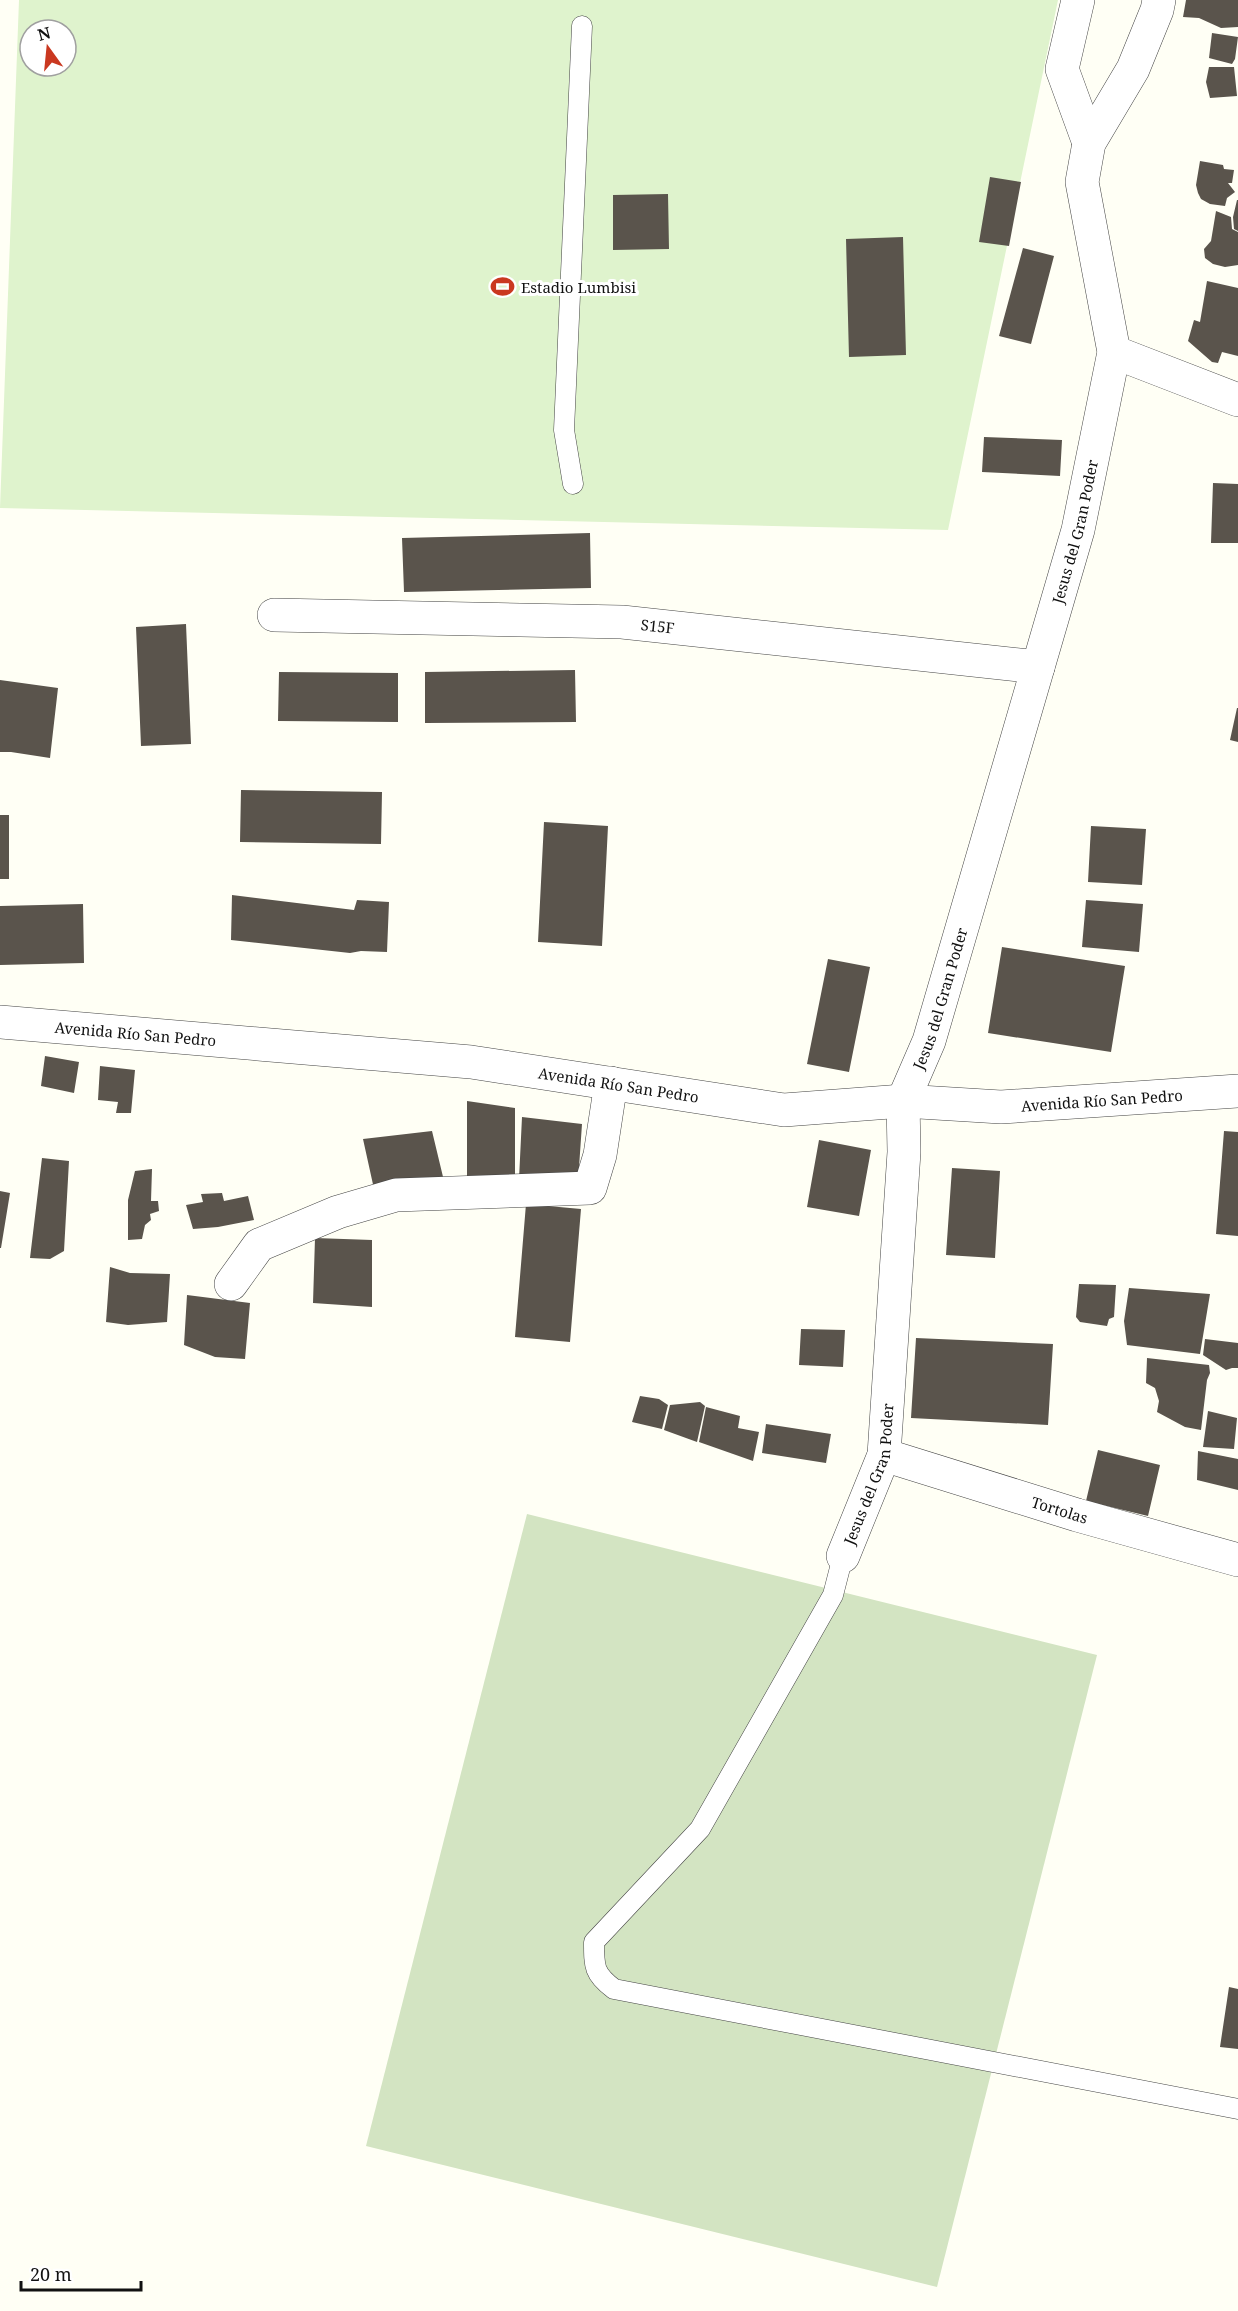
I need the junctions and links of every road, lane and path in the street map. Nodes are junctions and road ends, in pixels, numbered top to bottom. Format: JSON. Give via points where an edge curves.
{"nodes":[{"id":1,"x":1078,"y":0,"type":"edge"},
{"id":2,"x":1159,"y":0,"type":"edge"},
{"id":3,"x":582,"y":26,"type":"dead end"},
{"id":4,"x":1089,"y":143,"type":"junction"},
{"id":5,"x":1114,"y":352,"type":"junction"},
{"id":6,"x":1238,"y":400,"type":"edge"},
{"id":7,"x":573,"y":484,"type":"dead end"},
{"id":8,"x":274,"y":615,"type":"dead end"},
{"id":9,"x":1038,"y":667,"type":"junction"},
{"id":10,"x":0,"y":1022,"type":"edge"},
{"id":11,"x":611,"y":1083,"type":"junction"},
{"id":12,"x":1238,"y":1091,"type":"edge"},
{"id":13,"x":903,"y":1101,"type":"junction"},
{"id":14,"x":231,"y":1284,"type":"dead end"},
{"id":15,"x":884,"y":1455,"type":"junction"},
{"id":16,"x":843,"y":1556,"type":"joint"},
{"id":17,"x":1238,"y":1560,"type":"edge"},
{"id":18,"x":1238,"y":2109,"type":"edge"}],
"edges":[{"from":1,"to":4,"type":"street","via":[[1062,69]]},
{"from":2,"to":4,"type":"street","name":"Jesus del Gran Poder","via":[[1133,69]]},
{"from":3,"to":7,"type":"lane","via":[[564,430]]},
{"from":4,"to":5,"type":"street","name":"Jesus del Gran Poder","via":[[1082,182]]},
{"from":5,"to":6,"type":"street"},
{"from":5,"to":9,"type":"street","name":"Jesus del Gran Poder","via":[[1078,530]]},
{"from":8,"to":9,"type":"street","name":"S15F","via":[[622,622]]},
{"from":9,"to":13,"type":"street","name":"Jesus del Gran Poder","via":[[929,1041]]},
{"from":10,"to":11,"type":"street","name":"Avenida Río San Pedro","via":[[471,1062]]},
{"from":11,"to":13,"type":"street","name":"Avenida Río San Pedro","via":[[784,1110]]},
{"from":11,"to":14,"type":"street","via":[[600,1155],[590,1188],[396,1195],[338,1212],[259,1245]]},
{"from":12,"to":13,"type":"street","name":"Avenida Río San Pedro","via":[[1001,1107]]},
{"from":13,"to":15,"type":"street","name":"Jesus del Gran Poder"},
{"from":15,"to":16,"type":"street","name":"Jesus del Gran Poder"},
{"from":15,"to":17,"type":"street","name":"Tortolas"},
{"from":16,"to":18,"type":"lane","name":"Jesus del Gran Poder","via":[[833,1595],[700,1829],[594,1942],[594,1964],[600,1979],[614,1989]]}]}
